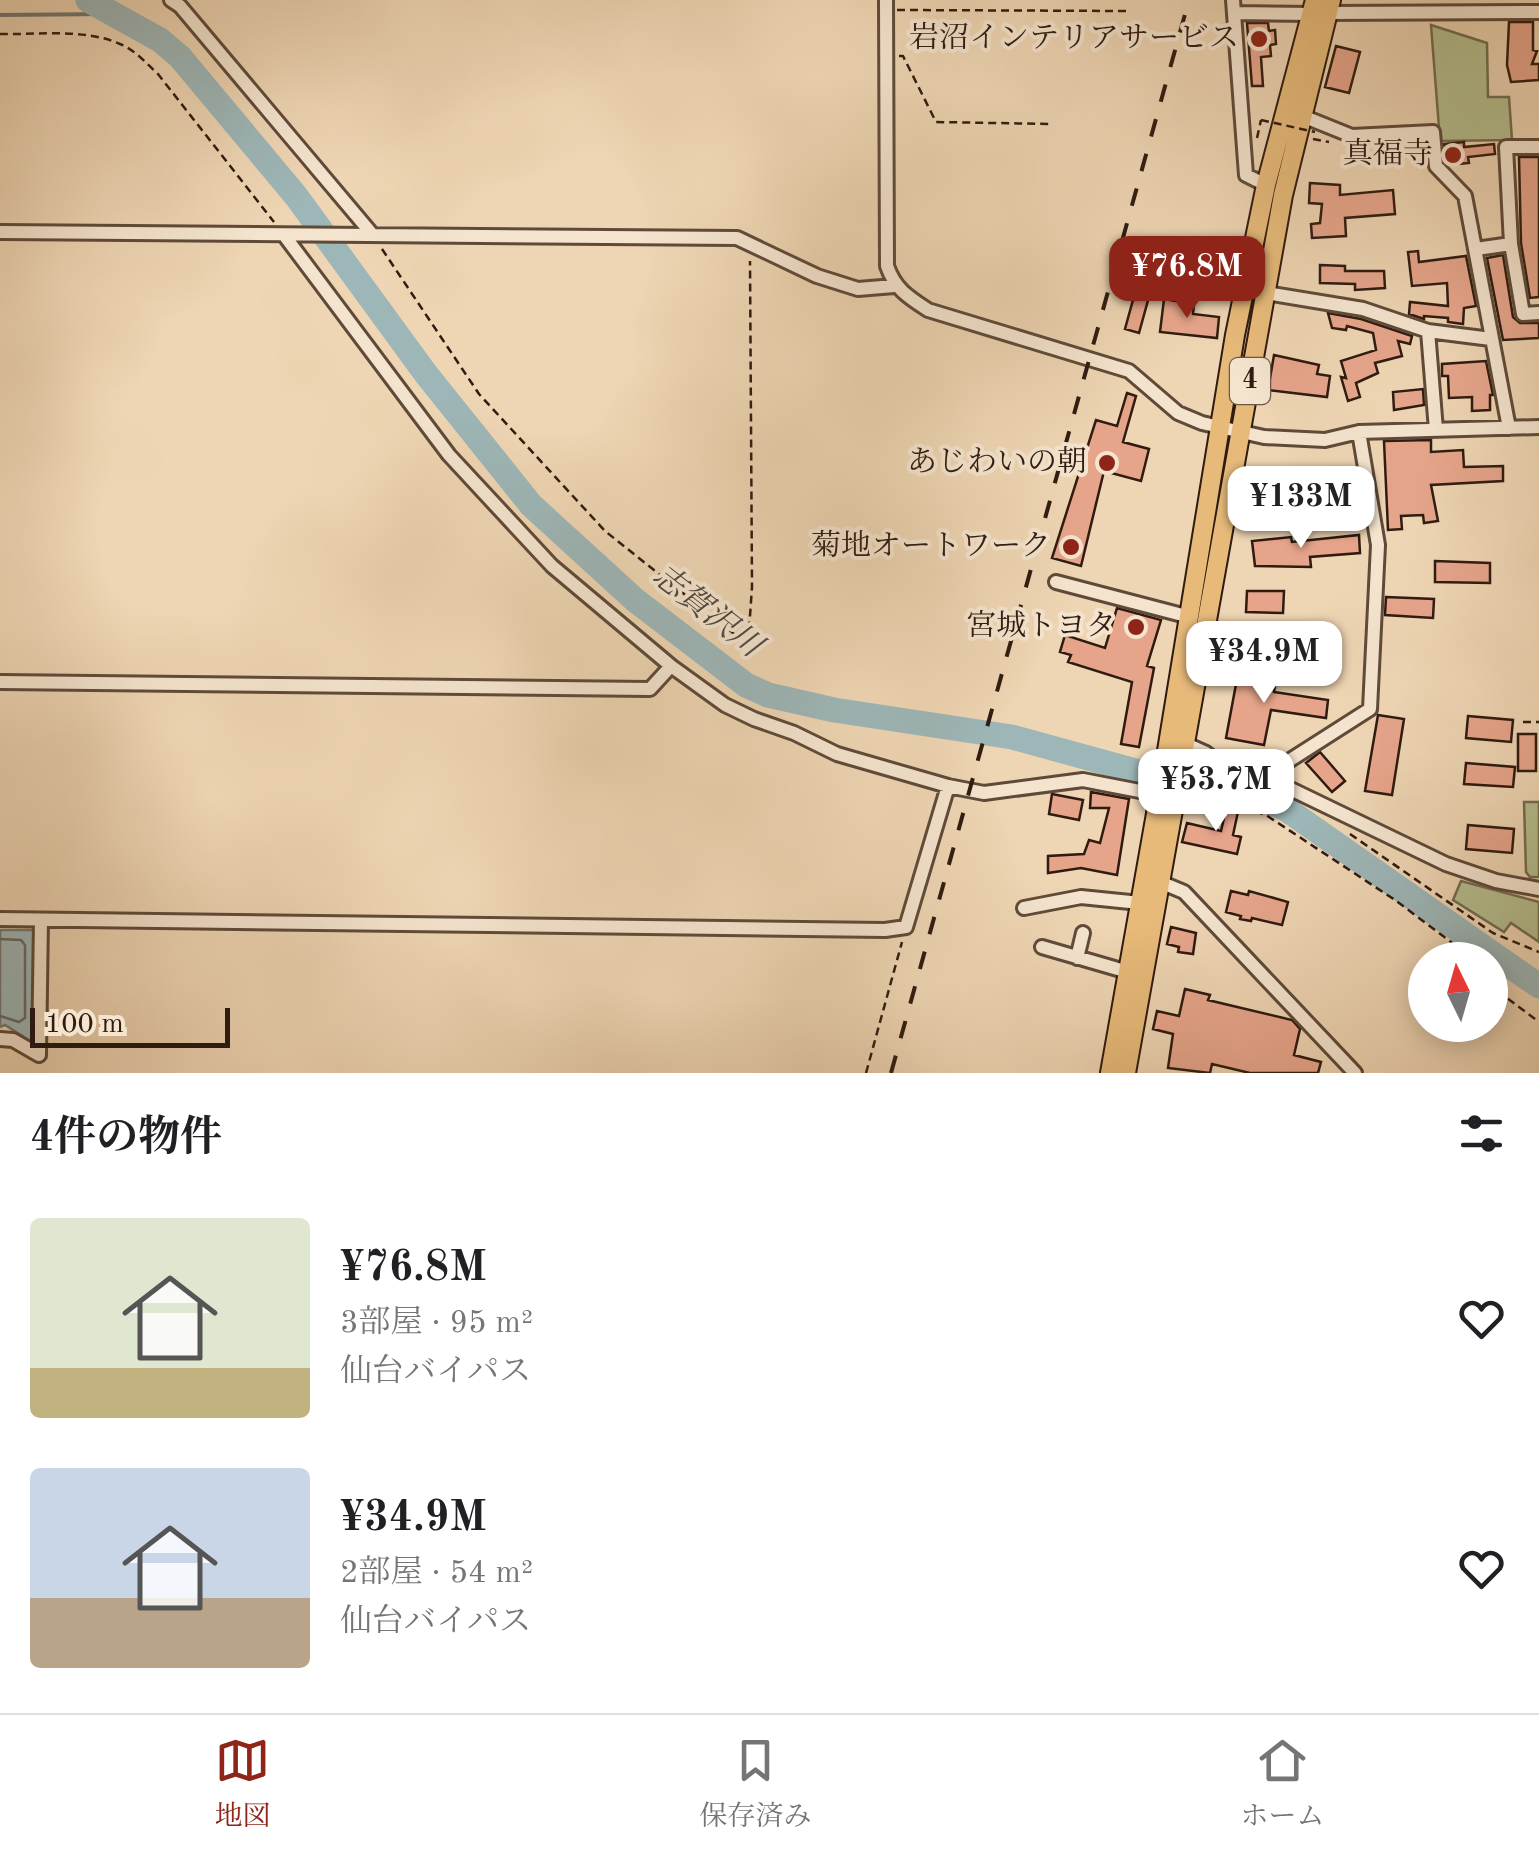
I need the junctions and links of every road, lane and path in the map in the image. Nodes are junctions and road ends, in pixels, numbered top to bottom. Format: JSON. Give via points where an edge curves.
{"nodes":[{"id":1,"x":171,"y":0,"type":"edge"},
{"id":2,"x":886,"y":5,"type":"edge"},
{"id":3,"x":1234,"y":6,"type":"edge"},
{"id":4,"x":1460,"y":6,"type":"edge"},
{"id":5,"x":1321,"y":7,"type":"edge"},
{"id":6,"x":1127,"y":10,"type":"dead end"},
{"id":7,"x":1539,"y":12,"type":"edge"},
{"id":8,"x":0,"y":34,"type":"edge"},
{"id":9,"x":886,"y":55,"type":"junction"},
{"id":10,"x":1300,"y":115,"type":"junction"},
{"id":11,"x":1261,"y":120,"type":"dead end"},
{"id":12,"x":1052,"y":124,"type":"dead end"},
{"id":13,"x":1314,"y":132,"type":"dead end"},
{"id":14,"x":1539,"y":147,"type":"edge"},
{"id":15,"x":1266,"y":185,"type":"junction"},
{"id":16,"x":0,"y":232,"type":"edge"},
{"id":17,"x":367,"y":234,"type":"junction"},
{"id":18,"x":288,"y":235,"type":"junction"},
{"id":19,"x":750,"y":244,"type":"junction"},
{"id":20,"x":1511,"y":244,"type":"junction"},
{"id":21,"x":1476,"y":250,"type":"junction"},
{"id":22,"x":894,"y":286,"type":"junction"},
{"id":23,"x":1266,"y":293,"type":"junction"},
{"id":24,"x":1539,"y":313,"type":"edge"},
{"id":25,"x":1428,"y":332,"type":"junction"},
{"id":26,"x":1491,"y":339,"type":"junction"},
{"id":27,"x":1539,"y":426,"type":"edge"},
{"id":28,"x":1220,"y":427,"type":"junction"},
{"id":29,"x":1509,"y":428,"type":"junction"},
{"id":30,"x":1436,"y":430,"type":"junction"},
{"id":31,"x":1242,"y":432,"type":"junction"},
{"id":32,"x":1360,"y":432,"type":"junction"},
{"id":33,"x":1056,"y":582,"type":"dead end"},
{"id":34,"x":1190,"y":618,"type":"junction"},
{"id":35,"x":671,"y":666,"type":"junction"},
{"id":36,"x":0,"y":682,"type":"edge"},
{"id":37,"x":1523,"y":722,"type":"dead end"},
{"id":38,"x":1539,"y":722,"type":"edge"},
{"id":39,"x":1186,"y":744,"type":"junction"},
{"id":40,"x":1174,"y":764,"type":"junction"},
{"id":41,"x":1272,"y":780,"type":"junction"},
{"id":42,"x":948,"y":786,"type":"junction"},
{"id":43,"x":1168,"y":794,"type":"junction"},
{"id":44,"x":1343,"y":828,"type":"dead end"},
{"id":45,"x":1160,"y":882,"type":"junction"},
{"id":46,"x":1539,"y":888,"type":"edge"},
{"id":47,"x":1140,"y":904,"type":"junction"},
{"id":48,"x":1024,"y":908,"type":"dead end"},
{"id":49,"x":0,"y":919,"type":"edge"},
{"id":50,"x":41,"y":920,"type":"junction"},
{"id":51,"x":906,"y":926,"type":"junction"},
{"id":52,"x":1082,"y":933,"type":"dead end"},
{"id":53,"x":1451,"y":942,"type":"edge"},
{"id":54,"x":1042,"y":947,"type":"dead end"},
{"id":55,"x":1539,"y":952,"type":"edge"},
{"id":56,"x":1077,"y":958,"type":"junction"},
{"id":57,"x":1128,"y":972,"type":"junction"},
{"id":58,"x":1508,"y":999,"type":"edge"},
{"id":59,"x":1539,"y":1022,"type":"edge"},
{"id":60,"x":0,"y":1039,"type":"edge"},
{"id":61,"x":866,"y":1073,"type":"edge"},
{"id":62,"x":1110,"y":1073,"type":"edge"},
{"id":63,"x":1126,"y":1073,"type":"edge"},
{"id":64,"x":1355,"y":1073,"type":"edge"}],
"edges":[{"from":1,"to":17,"type":"street"},
{"from":2,"to":6,"type":"path"},
{"from":2,"to":9,"type":"street"},
{"from":3,"to":5,"type":"street"},
{"from":3,"to":15,"type":"street","via":[[1246,175]]},
{"from":4,"to":5,"type":"street"},
{"from":4,"to":7,"type":"street"},
{"from":5,"to":10,"type":"highway","number":"4"},
{"from":5,"to":15,"type":"highway","number":"4"},
{"from":8,"to":18,"type":"path","via":[[98,37],[136,53]]},
{"from":9,"to":12,"type":"path","via":[[903,56],[936,122]]},
{"from":9,"to":22,"type":"street","via":[[886,266]]},
{"from":10,"to":21,"type":"street","via":[[1352,136],[1433,132],[1436,166],[1465,196]]},
{"from":10,"to":23,"type":"highway","number":"4"},
{"from":11,"to":13,"type":"path","bridge":true},
{"from":14,"to":20,"type":"street","via":[[1506,147]]},
{"from":15,"to":28,"type":"highway","number":"4"},
{"from":16,"to":18,"type":"street"},
{"from":17,"to":18,"type":"street"},
{"from":17,"to":19,"type":"street","via":[[737,238]]},
{"from":17,"to":19,"type":"path","via":[[479,394],[606,531],[748,645]]},
{"from":18,"to":35,"type":"street","via":[[449,455],[552,566]]},
{"from":19,"to":22,"type":"street","via":[[858,289]]},
{"from":20,"to":21,"type":"street"},
{"from":20,"to":24,"type":"street","via":[[1524,314]]},
{"from":21,"to":26,"type":"street"},
{"from":22,"to":28,"type":"street","via":[[928,310],[1129,371],[1178,413]]},
{"from":23,"to":25,"type":"street","via":[[1363,309]]},
{"from":23,"to":31,"type":"highway","number":"4"},
{"from":25,"to":26,"type":"street"},
{"from":25,"to":30,"type":"street"},
{"from":26,"to":29,"type":"street"},
{"from":27,"to":29,"type":"street"},
{"from":28,"to":31,"type":"street"},
{"from":28,"to":34,"type":"highway","number":"4"},
{"from":29,"to":30,"type":"street"},
{"from":30,"to":32,"type":"street"},
{"from":31,"to":32,"type":"street","via":[[1325,440]]},
{"from":31,"to":39,"type":"highway","number":"4"},
{"from":32,"to":41,"type":"street","via":[[1378,545],[1370,709],[1287,762]]},
{"from":33,"to":34,"type":"street"},
{"from":34,"to":40,"type":"highway","number":"4"},
{"from":35,"to":36,"type":"street","via":[[650,689]]},
{"from":35,"to":42,"type":"street","via":[[754,719],[837,754]]},
{"from":37,"to":38,"type":"path"},
{"from":39,"to":40,"type":"highway","number":"4"},
{"from":39,"to":41,"type":"street","via":[[1228,770]]},
{"from":40,"to":43,"type":"highway","number":"4"},
{"from":41,"to":46,"type":"street","via":[[1446,864]]},
{"from":42,"to":43,"type":"street","via":[[984,793],[1083,780]]},
{"from":42,"to":51,"type":"street"},
{"from":43,"to":45,"type":"highway","number":"4"},
{"from":43,"to":47,"type":"highway","number":"4"},
{"from":43,"to":53,"type":"path","via":[[1221,800],[1266,815]]},
{"from":44,"to":55,"type":"path","via":[[1493,933]]},
{"from":45,"to":63,"type":"highway","number":"4"},
{"from":45,"to":64,"type":"street","via":[[1184,892]]},
{"from":47,"to":48,"type":"street","via":[[1077,892]]},
{"from":47,"to":57,"type":"highway","number":"4"},
{"from":49,"to":50,"type":"street"},
{"from":50,"to":51,"type":"street"},
{"from":50,"to":60,"type":"street","via":[[39,1054]]},
{"from":51,"to":61,"type":"path"},
{"from":52,"to":56,"type":"street"},
{"from":54,"to":56,"type":"street"},
{"from":56,"to":57,"type":"street"},
{"from":57,"to":62,"type":"highway","number":"4"},
{"from":58,"to":59,"type":"path"}]}
